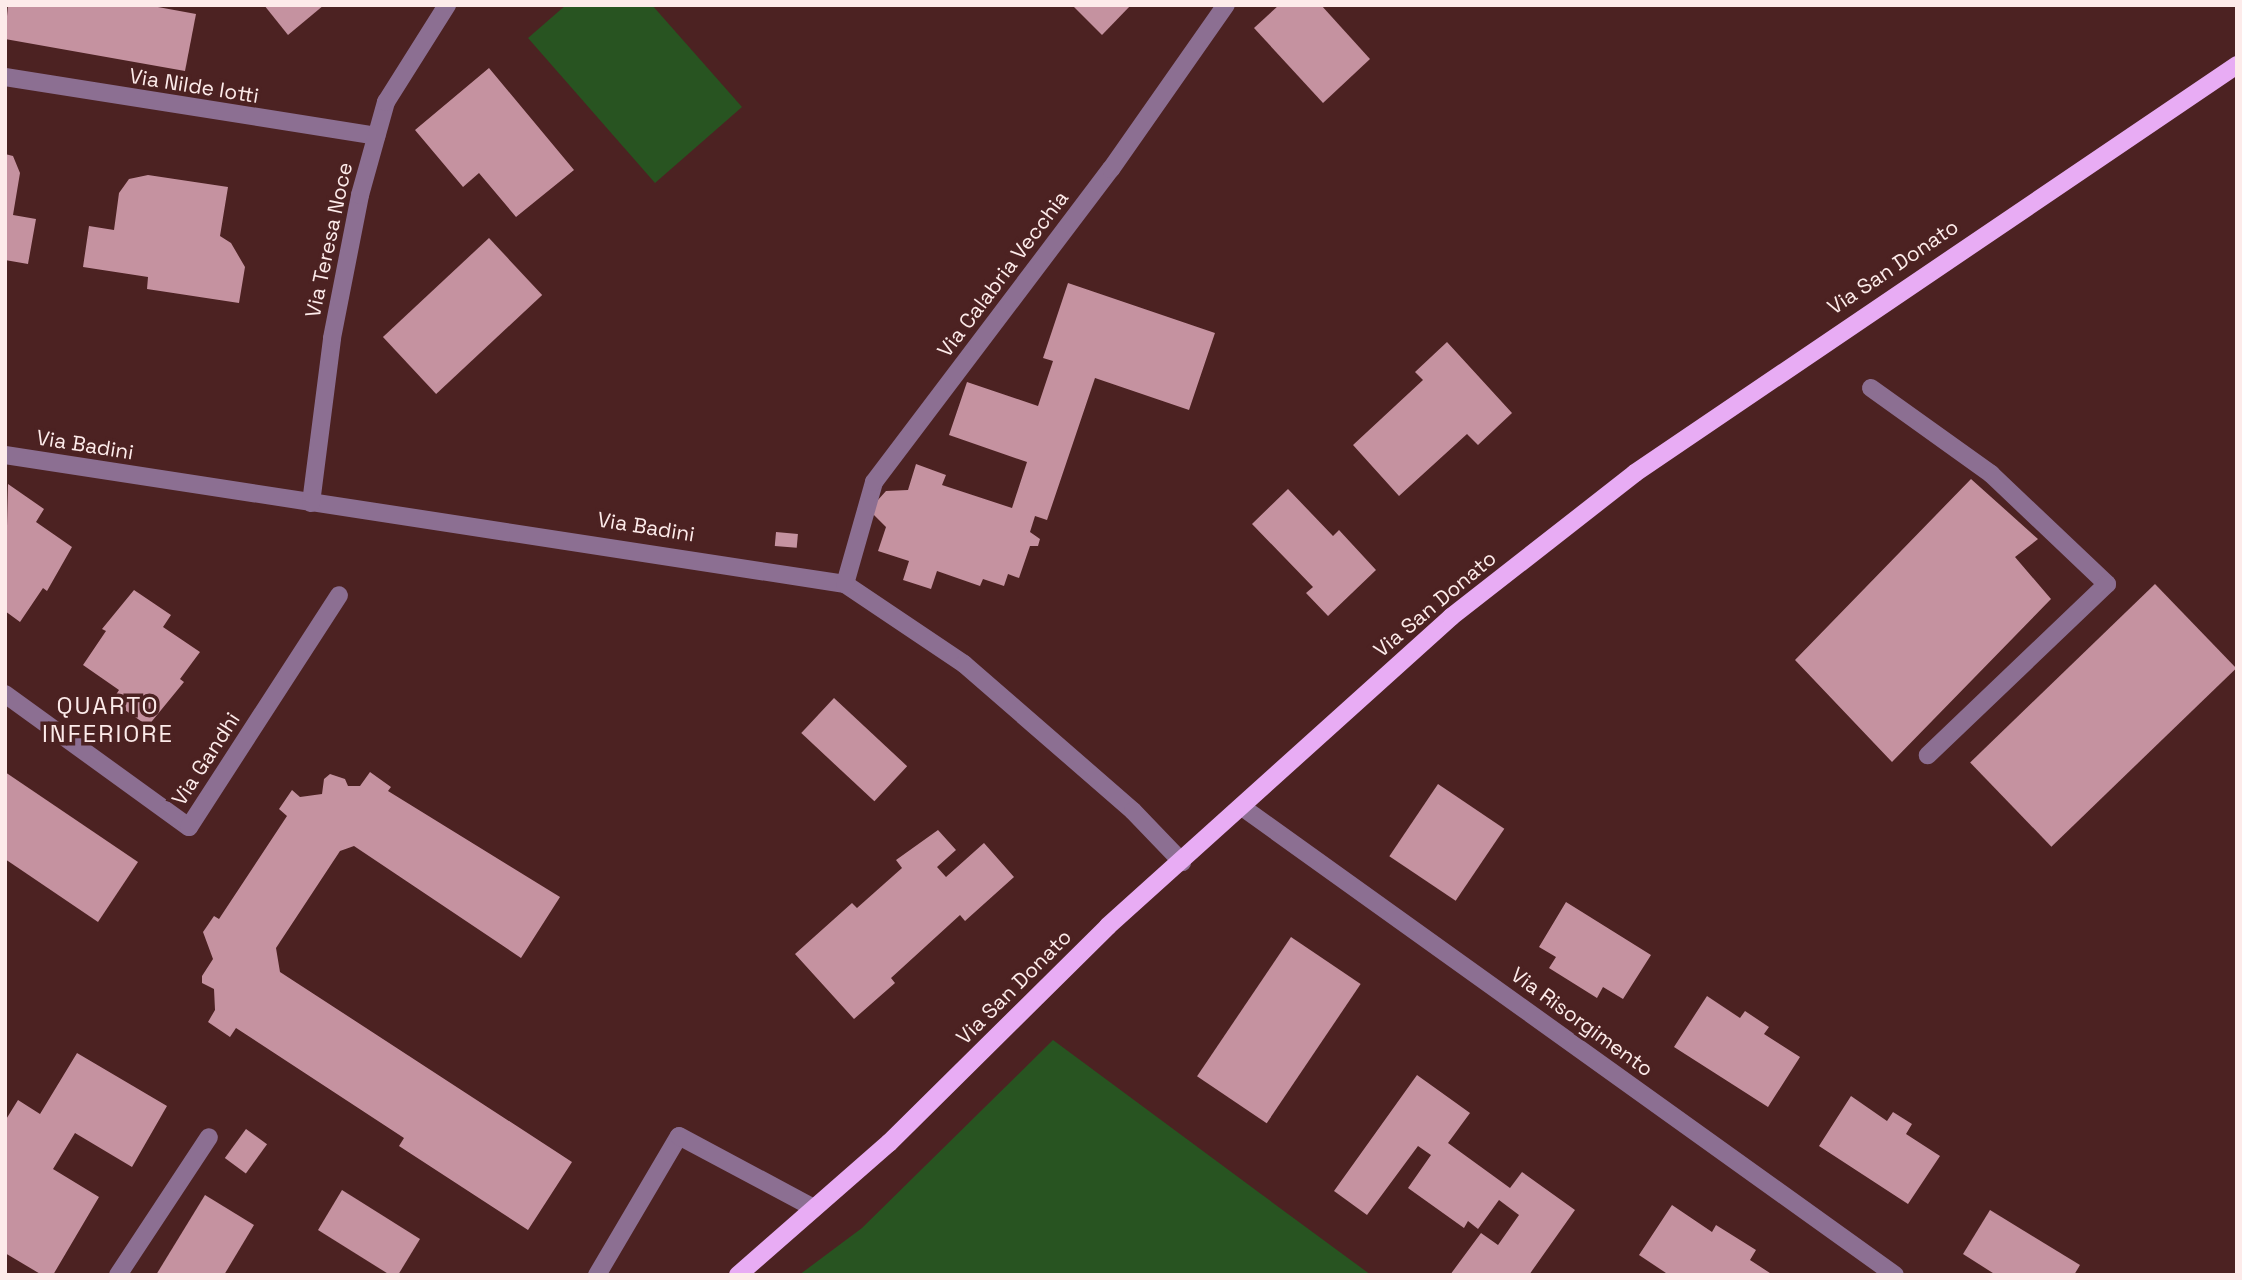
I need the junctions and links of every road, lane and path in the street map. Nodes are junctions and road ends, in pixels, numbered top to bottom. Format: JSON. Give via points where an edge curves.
{"nodes":[{"id":1,"x":447,"y":5,"type":"edge"},
{"id":2,"x":1226,"y":5,"type":"edge"},
{"id":3,"x":2237,"y":65,"type":"edge"},
{"id":4,"x":5,"y":77,"type":"edge"},
{"id":5,"x":376,"y":136,"type":"junction"},
{"id":6,"x":1871,"y":388,"type":"dead end"},
{"id":7,"x":5,"y":455,"type":"edge"},
{"id":8,"x":311,"y":503,"type":"junction"},
{"id":9,"x":845,"y":584,"type":"junction"},
{"id":10,"x":339,"y":595,"type":"dead end"},
{"id":11,"x":5,"y":694,"type":"edge"},
{"id":12,"x":1928,"y":755,"type":"dead end"},
{"id":13,"x":1242,"y":807,"type":"junction"},
{"id":14,"x":1182,"y":862,"type":"junction"},
{"id":15,"x":209,"y":1137,"type":"dead end"},
{"id":16,"x":814,"y":1208,"type":"junction"},
{"id":17,"x":118,"y":1275,"type":"edge"},
{"id":18,"x":597,"y":1275,"type":"edge"},
{"id":19,"x":738,"y":1275,"type":"edge"},
{"id":20,"x":1895,"y":1275,"type":"edge"}],
"edges":[{"from":1,"to":5,"type":"street","name":"Via Teresa Noce","via":[[386,102]]},
{"from":2,"to":9,"type":"street","name":"Via Calabria Vecchia","via":[[1111,169],[874,482]]},
{"from":3,"to":13,"type":"main road","name":"Via San Donato","via":[[1635,473],[1451,617]]},
{"from":4,"to":5,"type":"street","name":"Via Nilde Iotti"},
{"from":5,"to":8,"type":"street","name":"Via Teresa Noce","via":[[332,338]]},
{"from":6,"to":12,"type":"street","via":[[1991,474],[2107,584]]},
{"from":7,"to":8,"type":"street","name":"Via Badini"},
{"from":8,"to":9,"type":"street","name":"Via Badini"},
{"from":9,"to":14,"type":"street","name":"Via Badini","via":[[964,664],[1150,827]]},
{"from":10,"to":11,"type":"street","name":"Via Gandhi","via":[[189,827]]},
{"from":13,"to":14,"type":"main road","name":"Via San Donato"},
{"from":13,"to":20,"type":"street","name":"Via Risorgimento"},
{"from":14,"to":16,"type":"main road","name":"Via San Donato","via":[[1108,926],[889,1143]]},
{"from":15,"to":17,"type":"street"},
{"from":16,"to":18,"type":"street","via":[[679,1136]]},
{"from":16,"to":19,"type":"main road","name":"Via San Donato"}]}
